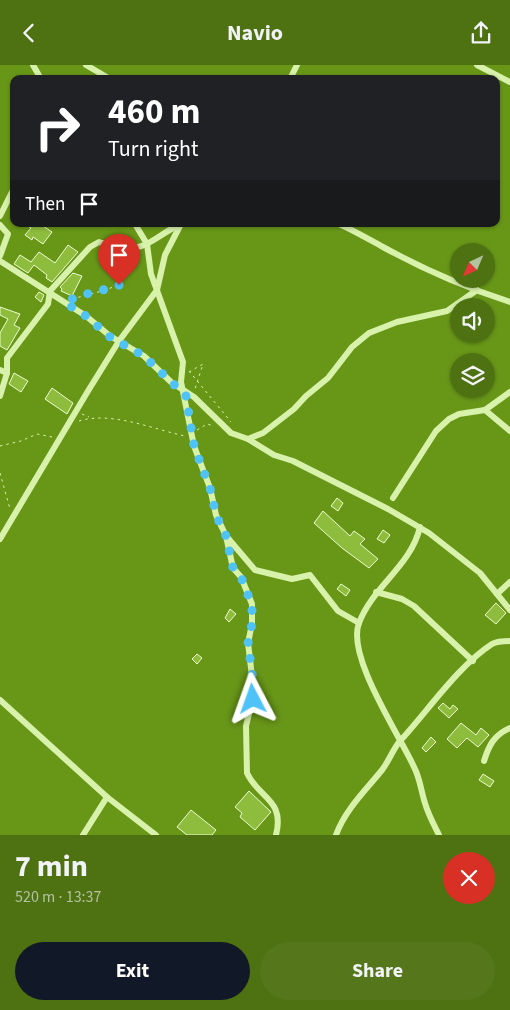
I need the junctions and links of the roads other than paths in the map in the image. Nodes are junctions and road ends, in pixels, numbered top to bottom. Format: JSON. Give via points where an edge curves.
{"nodes":[{"id":1,"x":86,"y":65,"type":"edge"},
{"id":2,"x":477,"y":65,"type":"edge"},
{"id":3,"x":103,"y":75,"type":"edge"},
{"id":4,"x":496,"y":75,"type":"edge"},
{"id":5,"x":10,"y":196,"type":"edge"},
{"id":6,"x":0,"y":216,"type":"edge"},
{"id":7,"x":0,"y":225,"type":"edge"},
{"id":8,"x":137,"y":227,"type":"edge"},
{"id":9,"x":176,"y":227,"type":"edge"},
{"id":10,"x":179,"y":227,"type":"edge"},
{"id":11,"x":347,"y":227,"type":"edge"},
{"id":12,"x":147,"y":244,"type":"junction"},
{"id":13,"x":0,"y":256,"type":"edge"},
{"id":14,"x":0,"y":261,"type":"edge"},
{"id":15,"x":158,"y":290,"type":"junction"},
{"id":16,"x":477,"y":290,"type":"junction"},
{"id":17,"x":50,"y":291,"type":"junction"},
{"id":18,"x":510,"y":302,"type":"edge"},
{"id":19,"x":119,"y":341,"type":"junction"},
{"id":20,"x":0,"y":370,"type":"edge"},
{"id":21,"x":7,"y":373,"type":"junction"},
{"id":22,"x":184,"y":392,"type":"junction"},
{"id":23,"x":510,"y":392,"type":"edge"},
{"id":24,"x":0,"y":397,"type":"edge"},
{"id":25,"x":485,"y":410,"type":"junction"},
{"id":26,"x":510,"y":431,"type":"edge"},
{"id":27,"x":248,"y":439,"type":"junction"},
{"id":28,"x":393,"y":498,"type":"dead end"},
{"id":29,"x":420,"y":527,"type":"junction"},
{"id":30,"x":226,"y":536,"type":"junction"},
{"id":31,"x":0,"y":539,"type":"edge"},
{"id":32,"x":510,"y":582,"type":"edge"},
{"id":33,"x":376,"y":592,"type":"junction"},
{"id":34,"x":497,"y":594,"type":"junction"},
{"id":35,"x":510,"y":610,"type":"edge"},
{"id":36,"x":359,"y":623,"type":"junction"},
{"id":37,"x":510,"y":641,"type":"edge"},
{"id":38,"x":473,"y":661,"type":"junction"},
{"id":39,"x":0,"y":700,"type":"edge"},
{"id":40,"x":510,"y":728,"type":"edge"},
{"id":41,"x":400,"y":742,"type":"junction"},
{"id":42,"x":484,"y":761,"type":"dead end"},
{"id":43,"x":107,"y":797,"type":"junction"},
{"id":44,"x":83,"y":835,"type":"edge"},
{"id":45,"x":156,"y":835,"type":"edge"},
{"id":46,"x":276,"y":835,"type":"edge"},
{"id":47,"x":336,"y":835,"type":"edge"},
{"id":48,"x":439,"y":835,"type":"edge"}],
"edges":[{"from":1,"to":3,"type":"street"},
{"from":2,"to":4,"type":"street"},
{"from":5,"to":6,"type":"street"},
{"from":7,"to":13,"type":"street","via":[[8,233]]},
{"from":8,"to":12,"type":"street"},
{"from":9,"to":12,"type":"street"},
{"from":10,"to":15,"type":"street","via":[[165,255]]},
{"from":11,"to":16,"type":"street"},
{"from":12,"to":15,"type":"street"},
{"from":12,"to":17,"type":"street","via":[[140,249],[94,244]]},
{"from":14,"to":17,"type":"street"},
{"from":15,"to":19,"type":"street"},
{"from":15,"to":22,"type":"street","via":[[183,363],[181,382]]},
{"from":16,"to":18,"type":"street"},
{"from":16,"to":27,"type":"street","via":[[446,311],[397,322],[369,333],[294,409],[263,433]]},
{"from":17,"to":19,"type":"street"},
{"from":17,"to":21,"type":"street","via":[[48,304],[7,358]]},
{"from":19,"to":22,"type":"street","via":[[144,356]]},
{"from":19,"to":31,"type":"street"},
{"from":20,"to":21,"type":"street"},
{"from":21,"to":24,"type":"street"},
{"from":22,"to":27,"type":"street","via":[[194,397],[230,433]]},
{"from":22,"to":30,"type":"street","via":[[192,437],[214,498],[216,515]]},
{"from":23,"to":25,"type":"street"},
{"from":25,"to":26,"type":"street"},
{"from":25,"to":28,"type":"street","via":[[448,419],[436,431]]},
{"from":27,"to":29,"type":"street"},
{"from":29,"to":33,"type":"street","via":[[413,547]]},
{"from":29,"to":34,"type":"street","via":[[480,573]]},
{"from":30,"to":36,"type":"street","via":[[255,570],[292,579],[310,575],[338,611]]},
{"from":30,"to":46,"type":"street","via":[[233,568],[241,577],[253,614],[248,643],[254,693],[246,726],[247,773],[270,799],[279,816]]},
{"from":32,"to":34,"type":"street"},
{"from":33,"to":36,"type":"street"},
{"from":33,"to":38,"type":"street","via":[[414,605]]},
{"from":34,"to":35,"type":"street"},
{"from":36,"to":41,"type":"street","via":[[358,643],[368,679]]},
{"from":37,"to":38,"type":"street","via":[[493,643]]},
{"from":38,"to":41,"type":"street"},
{"from":39,"to":43,"type":"street"},
{"from":40,"to":42,"type":"street","via":[[495,737]]},
{"from":41,"to":47,"type":"street","via":[[341,822]]},
{"from":41,"to":48,"type":"street","via":[[418,776],[425,804]]},
{"from":43,"to":44,"type":"street"},
{"from":43,"to":45,"type":"street"}]}
